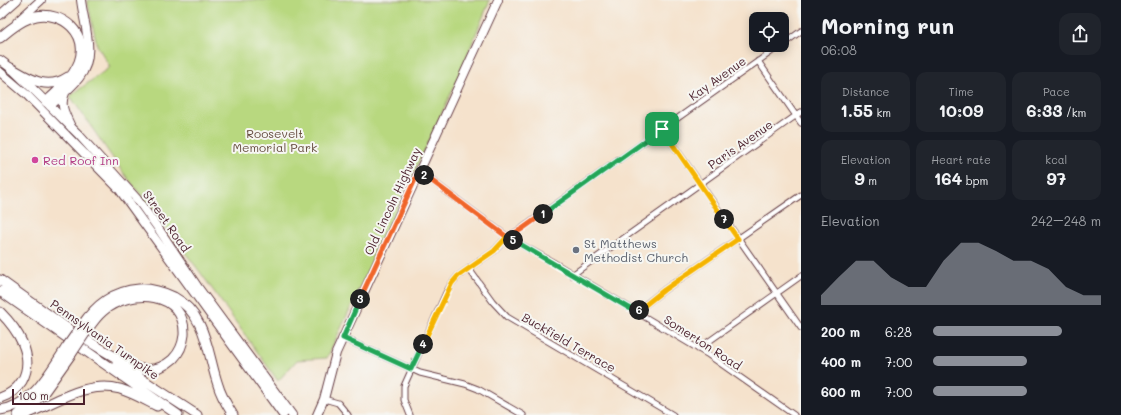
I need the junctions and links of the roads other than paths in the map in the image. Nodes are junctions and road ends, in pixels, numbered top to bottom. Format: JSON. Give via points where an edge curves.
{"nodes":[{"id":1,"x":17,"y":0,"type":"edge"},
{"id":2,"x":41,"y":0,"type":"edge"},
{"id":3,"x":81,"y":0,"type":"edge"},
{"id":4,"x":498,"y":0,"type":"edge"},
{"id":5,"x":0,"y":15,"type":"edge"},
{"id":6,"x":9,"y":30,"type":"junction"},
{"id":7,"x":801,"y":31,"type":"edge"},
{"id":8,"x":0,"y":38,"type":"edge"},
{"id":9,"x":789,"y":40,"type":"edge"},
{"id":10,"x":772,"y":52,"type":"edge"},
{"id":11,"x":0,"y":60,"type":"edge"},
{"id":12,"x":758,"y":61,"type":"junction"},
{"id":13,"x":11,"y":68,"type":"junction"},
{"id":14,"x":76,"y":69,"type":"junction"},
{"id":15,"x":0,"y":72,"type":"edge"},
{"id":16,"x":67,"y":90,"type":"junction"},
{"id":17,"x":46,"y":106,"type":"junction"},
{"id":18,"x":801,"y":112,"type":"edge"},
{"id":19,"x":796,"y":116,"type":"junction"},
{"id":20,"x":801,"y":123,"type":"edge"},
{"id":21,"x":71,"y":127,"type":"junction"},
{"id":22,"x":662,"y":129,"type":"junction"},
{"id":23,"x":419,"y":171,"type":"junction"},
{"id":24,"x":700,"y":184,"type":"junction"},
{"id":25,"x":801,"y":195,"type":"edge"},
{"id":26,"x":507,"y":237,"type":"junction"},
{"id":27,"x":738,"y":239,"type":"junction"},
{"id":28,"x":469,"y":269,"type":"junction"},
{"id":29,"x":572,"y":275,"type":"junction"},
{"id":30,"x":801,"y":276,"type":"edge"},
{"id":31,"x":0,"y":280,"type":"edge"},
{"id":32,"x":0,"y":291,"type":"edge"},
{"id":33,"x":777,"y":294,"type":"junction"},
{"id":34,"x":0,"y":312,"type":"edge"},
{"id":35,"x":636,"y":312,"type":"junction"},
{"id":36,"x":85,"y":327,"type":"junction"},
{"id":37,"x":801,"y":328,"type":"edge"},
{"id":38,"x":74,"y":333,"type":"junction"},
{"id":39,"x":343,"y":338,"type":"junction"},
{"id":40,"x":698,"y":349,"type":"junction"},
{"id":41,"x":69,"y":351,"type":"junction"},
{"id":42,"x":411,"y":369,"type":"junction"},
{"id":43,"x":0,"y":398,"type":"edge"},
{"id":44,"x":322,"y":403,"type":"junction"},
{"id":45,"x":0,"y":410,"type":"edge"},
{"id":46,"x":288,"y":413,"type":"edge"},
{"id":47,"x":667,"y":413,"type":"edge"},
{"id":48,"x":18,"y":415,"type":"edge"},
{"id":49,"x":24,"y":415,"type":"edge"},
{"id":50,"x":174,"y":415,"type":"edge"},
{"id":51,"x":178,"y":415,"type":"edge"},
{"id":52,"x":197,"y":415,"type":"edge"},
{"id":53,"x":233,"y":415,"type":"edge"},
{"id":54,"x":296,"y":415,"type":"edge"},
{"id":55,"x":314,"y":415,"type":"edge"},
{"id":56,"x":317,"y":415,"type":"edge"},
{"id":57,"x":348,"y":415,"type":"edge"},
{"id":58,"x":410,"y":415,"type":"edge"},
{"id":59,"x":523,"y":415,"type":"edge"},
{"id":60,"x":673,"y":415,"type":"edge"},
{"id":61,"x":794,"y":415,"type":"edge"}],
"edges":[{"from":1,"to":5,"type":"main road"},
{"from":2,"to":6,"type":"main road"},
{"from":3,"to":16,"type":"main road","via":[[89,56],[83,73]]},
{"from":4,"to":23,"type":"main road","name":"Old Lincoln Highway"},
{"from":6,"to":8,"type":"highway"},
{"from":6,"to":14,"type":"highway","via":[[37,16],[49,15],[63,20],[72,27],[80,42],[81,53]]},
{"from":7,"to":9,"type":"street","name":"Kay Avenue"},
{"from":10,"to":12,"type":"street","name":"Kay Avenue"},
{"from":11,"to":13,"type":"main road","name":"Street Road"},
{"from":12,"to":19,"type":"street"},
{"from":12,"to":22,"type":"street","name":"Kay Avenue"},
{"from":13,"to":14,"type":"highway","via":[[33,81],[48,84],[64,80]]},
{"from":13,"to":17,"type":"main road","name":"Street Road"},
{"from":14,"to":17,"type":"highway"},
{"from":15,"to":17,"type":"main road","name":"Street Road"},
{"from":16,"to":17,"type":"main road"},
{"from":16,"to":21,"type":"main road","via":[[62,104]]},
{"from":17,"to":21,"type":"main road","name":"Street Road"},
{"from":17,"to":46,"type":"main road","name":"Street Road","via":[[119,189]]},
{"from":18,"to":19,"type":"street","name":"Paris Avenue"},
{"from":19,"to":20,"type":"street"},
{"from":19,"to":24,"type":"street","name":"Paris Avenue"},
{"from":21,"to":46,"type":"main road","name":"Street Road","via":[[137,199]]},
{"from":22,"to":24,"type":"street"},
{"from":22,"to":26,"type":"street","name":"Kay Avenue","via":[[522,229]]},
{"from":23,"to":26,"type":"street","name":"Somerton Road"},
{"from":23,"to":39,"type":"main road","name":"Old Lincoln Highway"},
{"from":24,"to":27,"type":"street"},
{"from":24,"to":29,"type":"street","name":"Paris Avenue"},
{"from":25,"to":27,"type":"street"},
{"from":26,"to":28,"type":"street","name":"Kay Avenue","via":[[494,251]]},
{"from":26,"to":29,"type":"street","name":"Somerton Road"},
{"from":27,"to":33,"type":"street"},
{"from":27,"to":35,"type":"street"},
{"from":28,"to":42,"type":"street","name":"Kay Avenue","via":[[452,283]]},
{"from":28,"to":47,"type":"street","name":"Buckfield Terrace","via":[[493,302],[508,317]]},
{"from":29,"to":35,"type":"street","name":"Somerton Road"},
{"from":30,"to":33,"type":"street"},
{"from":31,"to":38,"type":"highway","name":"Pennsylvania Turnpike"},
{"from":32,"to":51,"type":"highway","name":"Pennsylvania Turnpike"},
{"from":33,"to":37,"type":"street"},
{"from":33,"to":40,"type":"street"},
{"from":34,"to":43,"type":"highway","via":[[20,336],[27,362],[26,372],[19,385]]},
{"from":35,"to":40,"type":"street","name":"Somerton Road"},
{"from":36,"to":38,"type":"highway","via":[[115,302],[148,296],[165,301],[175,309],[182,320],[184,334],[181,347],[174,359],[162,367],[148,369],[132,365]]},
{"from":36,"to":41,"type":"highway","bridge":true},
{"from":36,"to":53,"type":"highway","via":[[89,315],[99,305],[111,296],[126,291],[149,289],[178,299],[189,308],[201,326],[217,384]]},
{"from":38,"to":52,"type":"highway","name":"Pennsylvania Turnpike"},
{"from":39,"to":42,"type":"street"},
{"from":39,"to":44,"type":"main road","name":"Old Lincoln Highway","via":[[336,353]]},
{"from":40,"to":61,"type":"street","name":"Somerton Road"},
{"from":41,"to":45,"type":"highway","via":[[30,396],[12,408]]},
{"from":41,"to":48,"type":"highway","via":[[42,395]]},
{"from":42,"to":58,"type":"street","name":"Kay Avenue","via":[[403,393]]},
{"from":42,"to":59,"type":"street","via":[[478,389]]},
{"from":44,"to":55,"type":"main road"},
{"from":44,"to":56,"type":"main road","name":"Old Lincoln Highway"},
{"from":44,"to":57,"type":"street","via":[[338,403]]},
{"from":46,"to":54,"type":"main road"},
{"from":47,"to":60,"type":"street","name":"Buckfield Terrace"},
{"from":49,"to":50,"type":"highway","via":[[74,393],[101,387],[128,392]]}]}
